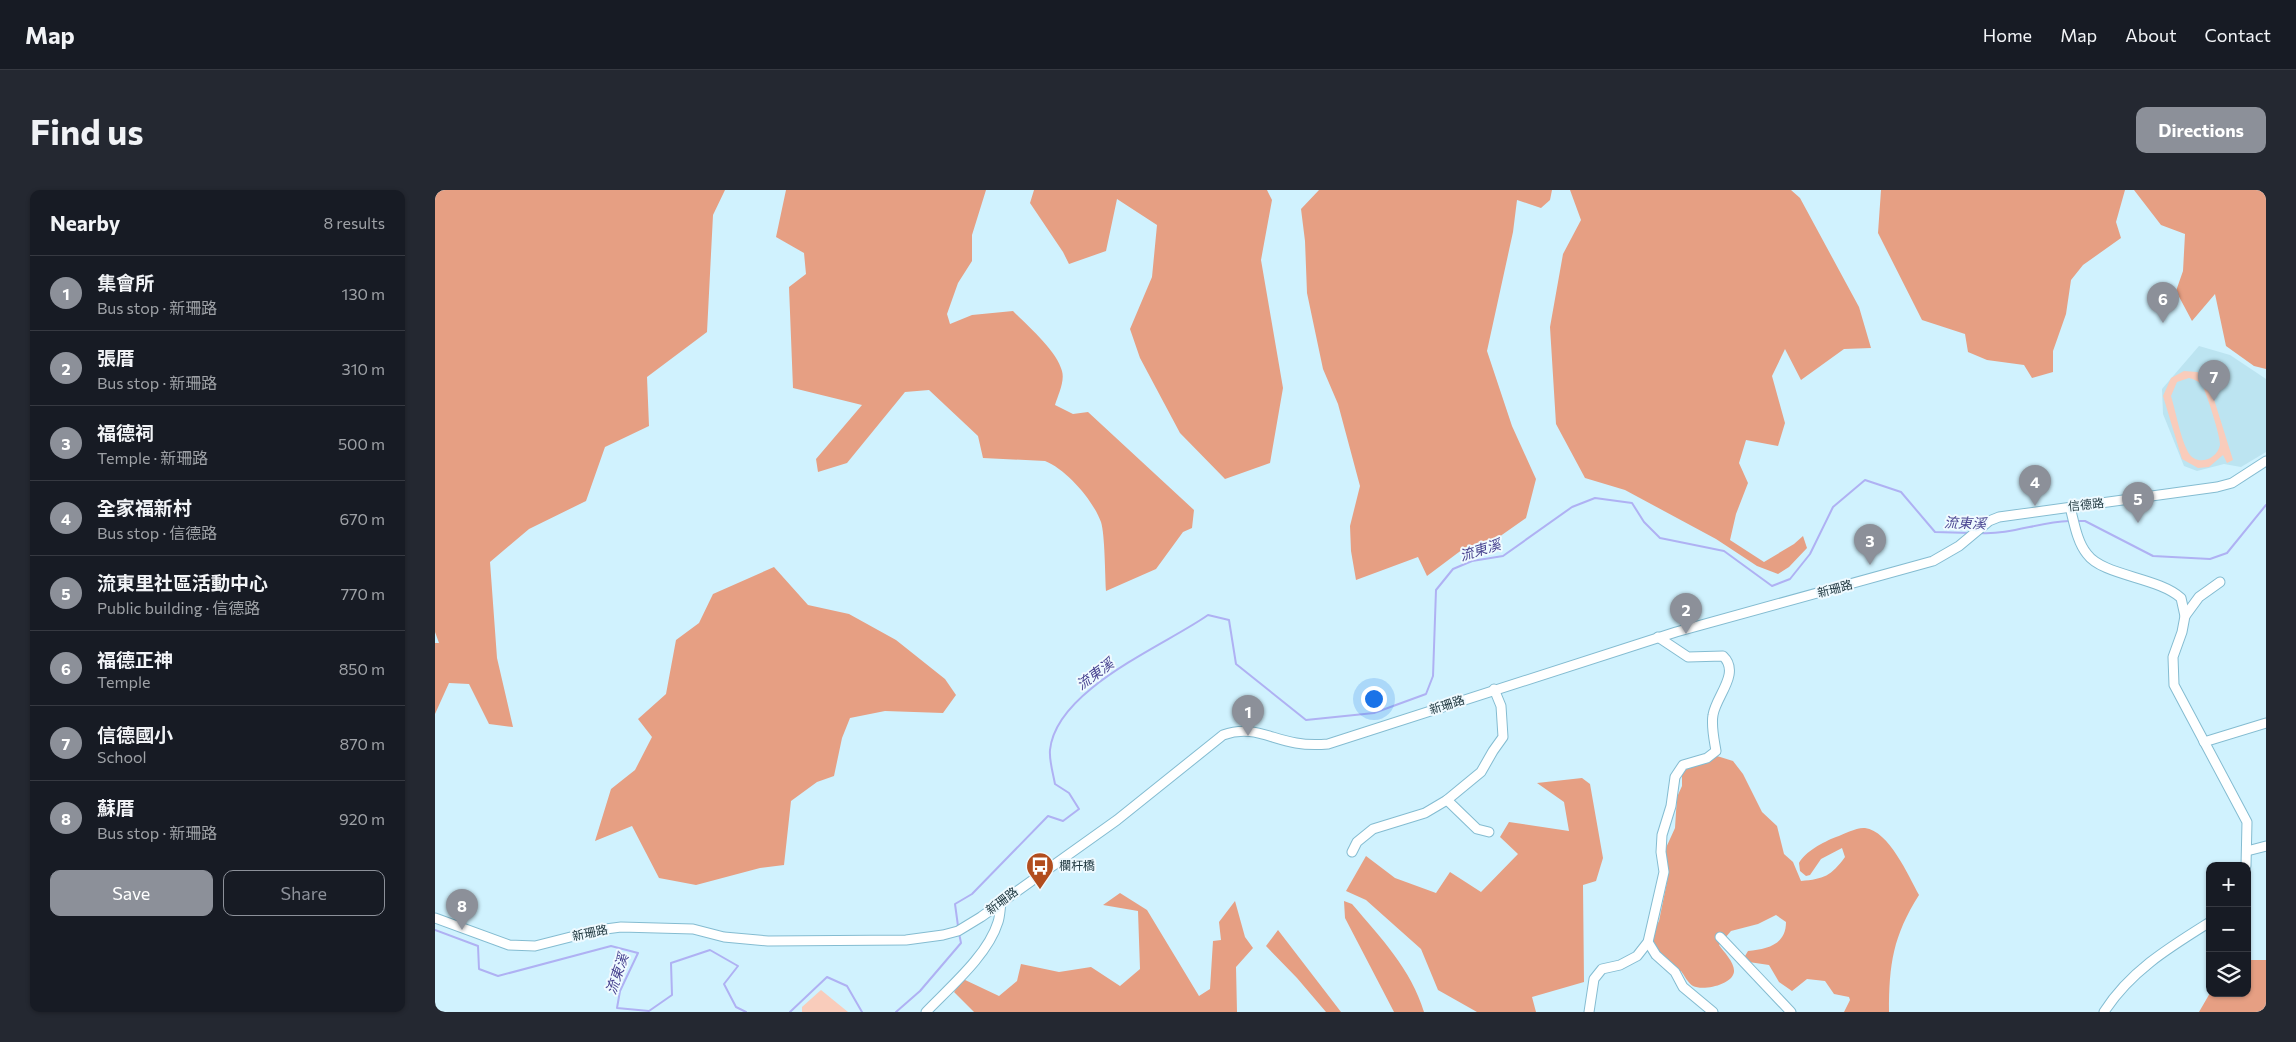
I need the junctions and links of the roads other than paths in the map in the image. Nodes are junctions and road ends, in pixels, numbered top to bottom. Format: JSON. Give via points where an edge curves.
{"nodes":[{"id":1,"x":2266,"y":461,"type":"edge"},
{"id":2,"x":2071,"y":510,"type":"junction"},
{"id":3,"x":1989,"y":521,"type":"joint"},
{"id":4,"x":2220,"y":582,"type":"dead end"},
{"id":5,"x":2177,"y":594,"type":"junction"},
{"id":6,"x":2199,"y":597,"type":"junction"},
{"id":7,"x":2185,"y":616,"type":"junction"},
{"id":8,"x":1659,"y":637,"type":"junction"},
{"id":9,"x":1494,"y":689,"type":"junction"},
{"id":10,"x":2266,"y":723,"type":"edge"},
{"id":11,"x":2204,"y":742,"type":"junction"},
{"id":12,"x":1447,"y":800,"type":"junction"},
{"id":13,"x":1489,"y":832,"type":"dead end"},
{"id":14,"x":2266,"y":846,"type":"edge"},
{"id":15,"x":2247,"y":851,"type":"junction"},
{"id":16,"x":1352,"y":852,"type":"dead end"},
{"id":17,"x":2246,"y":862,"type":"edge"},
{"id":18,"x":1001,"y":903,"type":"junction"},
{"id":19,"x":435,"y":918,"type":"edge"},
{"id":20,"x":2206,"y":925,"type":"edge"},
{"id":21,"x":1720,"y":937,"type":"dead end"},
{"id":22,"x":1648,"y":942,"type":"junction"},
{"id":23,"x":926,"y":1012,"type":"edge"},
{"id":24,"x":1589,"y":1012,"type":"edge"},
{"id":25,"x":1713,"y":1012,"type":"edge"},
{"id":26,"x":1791,"y":1012,"type":"edge"},
{"id":27,"x":2104,"y":1012,"type":"edge"}],
"edges":[{"from":1,"to":2,"type":"street","name":"信德路","via":[[2232,483],[2217,487]]},
{"from":2,"to":3,"type":"street","name":"信德路","via":[[1999,517]]},
{"from":2,"to":5,"type":"street","via":[[2087,555],[2100,565]]},
{"from":3,"to":8,"type":"street","name":"新珊路","via":[[1959,546],[1933,561]]},
{"from":4,"to":6,"type":"street"},
{"from":5,"to":6,"type":"street"},
{"from":5,"to":7,"type":"street"},
{"from":6,"to":7,"type":"street"},
{"from":7,"to":11,"type":"street","via":[[2173,657],[2174,685]]},
{"from":8,"to":9,"type":"street","name":"新珊路"},
{"from":8,"to":22,"type":"street","via":[[1688,657],[1723,656],[1730,671],[1712,717],[1715,751],[1707,758],[1683,765],[1675,777],[1662,835],[1664,872]]},
{"from":9,"to":12,"type":"street","via":[[1501,706],[1503,737],[1481,772]]},
{"from":9,"to":18,"type":"street","name":"新珊路","via":[[1328,744],[1295,743],[1247,730],[1223,735],[1117,820]]},
{"from":10,"to":11,"type":"street"},
{"from":11,"to":15,"type":"street","via":[[2247,822]]},
{"from":12,"to":13,"type":"street","via":[[1477,829]]},
{"from":12,"to":16,"type":"street","via":[[1425,813],[1373,829],[1357,842]]},
{"from":14,"to":15,"type":"street"},
{"from":15,"to":17,"type":"street"},
{"from":18,"to":19,"type":"street","name":"新珊路","via":[[958,931],[906,940],[769,941],[723,937],[693,929],[621,928],[598,930],[535,946],[509,945]]},
{"from":18,"to":23,"type":"street","via":[[998,923],[986,946]]},
{"from":20,"to":27,"type":"street","via":[[2141,968]]},
{"from":21,"to":26,"type":"street"},
{"from":22,"to":24,"type":"street","via":[[1637,956],[1620,965],[1602,969],[1594,979]]},
{"from":22,"to":25,"type":"street","via":[[1683,986]]}]}
